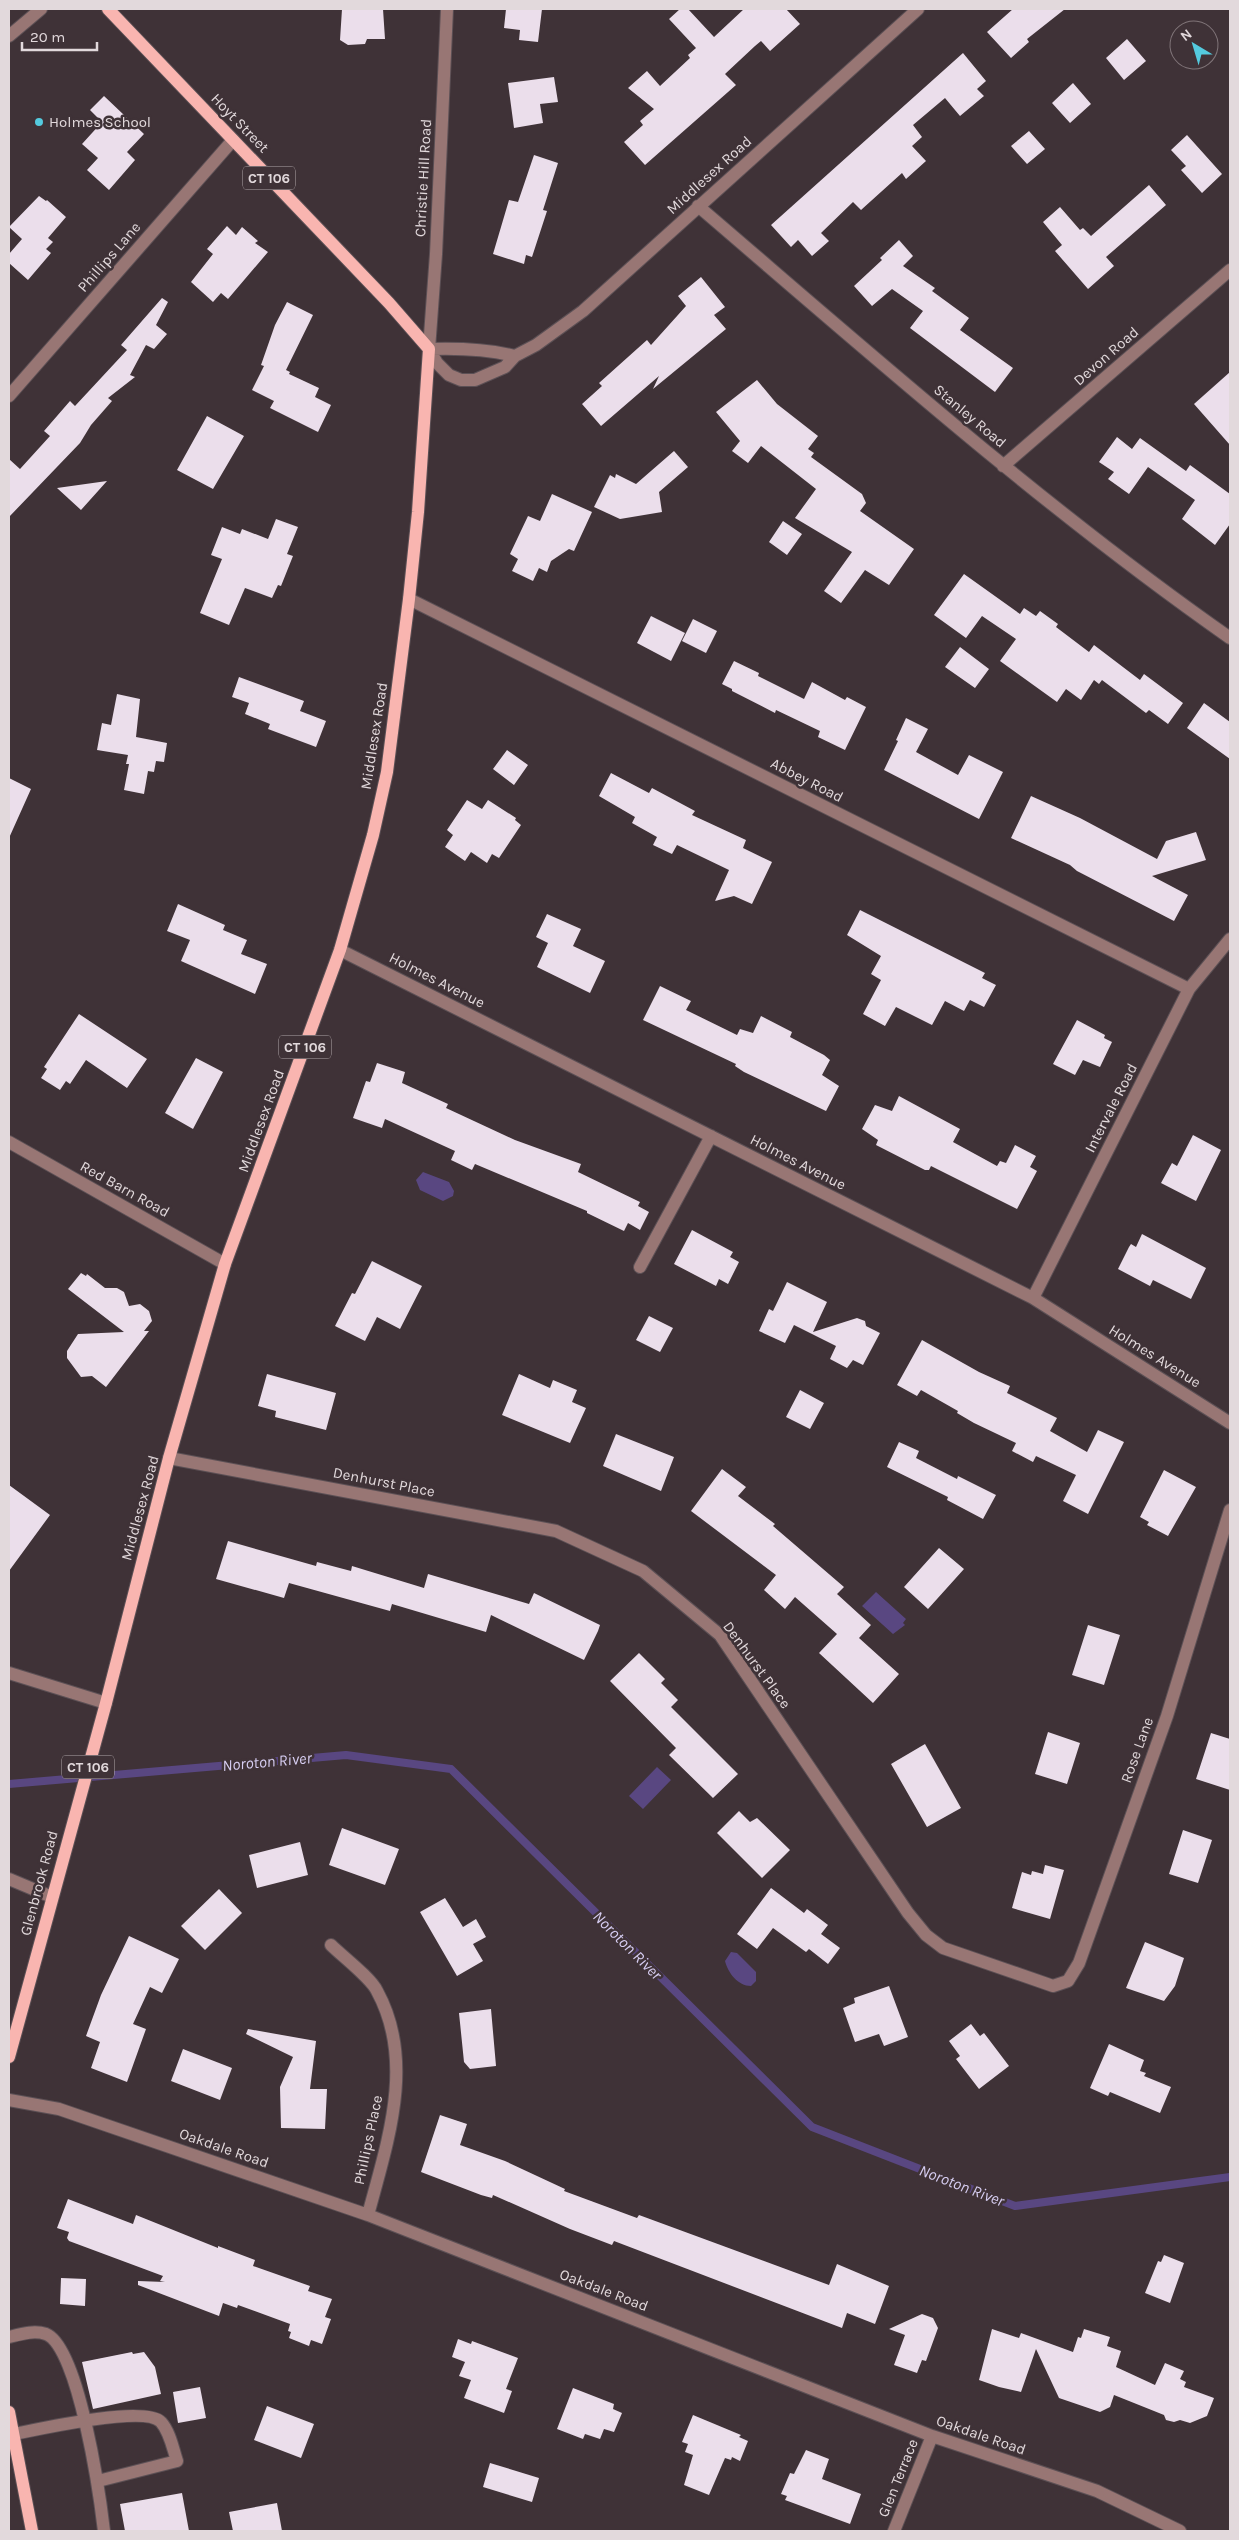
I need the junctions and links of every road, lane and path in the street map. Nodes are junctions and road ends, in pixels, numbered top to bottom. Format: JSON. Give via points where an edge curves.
{"nodes":[{"id":1,"x":40,"y":9,"type":"edge"},
{"id":2,"x":108,"y":9,"type":"edge"},
{"id":3,"x":447,"y":9,"type":"edge"},
{"id":4,"x":918,"y":9,"type":"edge"},
{"id":5,"x":9,"y":36,"type":"edge"},
{"id":6,"x":233,"y":140,"type":"junction"},
{"id":7,"x":698,"y":206,"type":"junction"},
{"id":8,"x":1230,"y":270,"type":"edge"},
{"id":9,"x":429,"y":349,"type":"junction"},
{"id":10,"x":515,"y":356,"type":"junction"},
{"id":11,"x":9,"y":396,"type":"edge"},
{"id":12,"x":1003,"y":466,"type":"junction"},
{"id":13,"x":410,"y":599,"type":"junction"},
{"id":14,"x":1230,"y":638,"type":"edge"},
{"id":15,"x":1230,"y":939,"type":"edge"},
{"id":16,"x":340,"y":950,"type":"junction"},
{"id":17,"x":1189,"y":989,"type":"junction"},
{"id":18,"x":711,"y":1136,"type":"junction"},
{"id":19,"x":9,"y":1142,"type":"edge"},
{"id":20,"x":225,"y":1264,"type":"junction"},
{"id":21,"x":640,"y":1267,"type":"dead end"},
{"id":22,"x":1034,"y":1298,"type":"junction"},
{"id":23,"x":1230,"y":1423,"type":"edge"},
{"id":24,"x":169,"y":1458,"type":"junction"},
{"id":25,"x":1230,"y":1510,"type":"edge"},
{"id":26,"x":9,"y":1673,"type":"edge"},
{"id":27,"x":106,"y":1704,"type":"junction"},
{"id":28,"x":77,"y":1804,"type":"joint"},
{"id":29,"x":9,"y":1879,"type":"edge"},
{"id":30,"x":52,"y":1897,"type":"junction"},
{"id":31,"x":331,"y":1945,"type":"dead end"},
{"id":32,"x":1053,"y":1986,"type":"joint"},
{"id":33,"x":9,"y":2057,"type":"edge"},
{"id":34,"x":9,"y":2100,"type":"edge"},
{"id":35,"x":368,"y":2215,"type":"junction"},
{"id":36,"x":9,"y":2336,"type":"edge"},
{"id":37,"x":9,"y":2412,"type":"edge"},
{"id":38,"x":85,"y":2420,"type":"junction"},
{"id":39,"x":14,"y":2434,"type":"junction"},
{"id":40,"x":932,"y":2436,"type":"junction"},
{"id":41,"x":98,"y":2482,"type":"junction"},
{"id":42,"x":32,"y":2531,"type":"edge"},
{"id":43,"x":104,"y":2531,"type":"edge"},
{"id":44,"x":894,"y":2531,"type":"edge"},
{"id":45,"x":1180,"y":2531,"type":"edge"}],
"edges":[{"from":1,"to":5,"type":"street"},
{"from":2,"to":6,"type":"main road","name":"Hoyt Street","number":"CT 106"},
{"from":3,"to":9,"type":"street","name":"Christie Hill Road"},
{"from":4,"to":7,"type":"street","name":"Middlesex Road"},
{"from":6,"to":9,"type":"main road","name":"Hoyt Street","number":"CT 106"},
{"from":6,"to":11,"type":"street","name":"Phillips Lane"},
{"from":7,"to":10,"type":"street","name":"Middlesex Road","via":[[583,311]]},
{"from":7,"to":12,"type":"street","name":"Stanley Road"},
{"from":8,"to":12,"type":"street","name":"Devon Road"},
{"from":9,"to":10,"type":"street","via":[[455,348]]},
{"from":9,"to":10,"type":"street","name":"Middlesex Road","via":[[444,370],[461,380],[475,380],[492,374],[505,368]]},
{"from":9,"to":13,"type":"main road","name":"Middlesex Road","number":"CT 106"},
{"from":12,"to":14,"type":"street","name":"Stanley Road","via":[[1158,588]]},
{"from":13,"to":16,"type":"main road","name":"Middlesex Road","number":"CT 106","via":[[387,772],[373,835]]},
{"from":13,"to":17,"type":"street","name":"Abbey Road"},
{"from":15,"to":17,"type":"street","name":"Intervale Road"},
{"from":16,"to":18,"type":"street","name":"Holmes Avenue"},
{"from":16,"to":20,"type":"main road","name":"Middlesex Road","number":"CT 106"},
{"from":17,"to":22,"type":"street","name":"Intervale Road"},
{"from":18,"to":21,"type":"street"},
{"from":18,"to":22,"type":"street","name":"Holmes Avenue"},
{"from":19,"to":20,"type":"street","name":"Red Barn Road"},
{"from":20,"to":24,"type":"main road","name":"Middlesex Road","number":"CT 106"},
{"from":22,"to":23,"type":"street","name":"Holmes Avenue"},
{"from":24,"to":27,"type":"main road","name":"Middlesex Road","number":"CT 106"},
{"from":24,"to":32,"type":"street","name":"Denhurst Place","via":[[556,1531],[643,1571],[720,1635],[926,1935],[943,1948]]},
{"from":25,"to":32,"type":"street","name":"Rose Lane","via":[[1167,1716],[1079,1963],[1068,1981]]},
{"from":26,"to":27,"type":"street"},
{"from":27,"to":28,"type":"main road","name":"Middlesex Road","number":"CT 106"},
{"from":28,"to":30,"type":"main road","name":"Glenbrook Road","number":"CT 106"},
{"from":29,"to":30,"type":"street"},
{"from":30,"to":33,"type":"main road","name":"Glenbrook Road","number":"CT 106"},
{"from":31,"to":35,"type":"street","name":"Phillips Place","via":[[377,1990],[393,2032],[397,2073],[394,2109]]},
{"from":34,"to":35,"type":"street","name":"Oakdale Road","via":[[59,2110]]},
{"from":35,"to":40,"type":"street","name":"Oakdale Road"},
{"from":36,"to":38,"type":"street","via":[[34,2332],[47,2334],[55,2340]]},
{"from":37,"to":39,"type":"main road"},
{"from":38,"to":39,"type":"street"},
{"from":38,"to":41,"type":"street"},
{"from":38,"to":41,"type":"street","via":[[154,2418],[166,2429],[177,2461]]},
{"from":39,"to":42,"type":"main road"},
{"from":40,"to":44,"type":"street","name":"Glen Terrace"},
{"from":40,"to":45,"type":"street","name":"Oakdale Road","via":[[1097,2491]]},
{"from":41,"to":43,"type":"street"}]}
